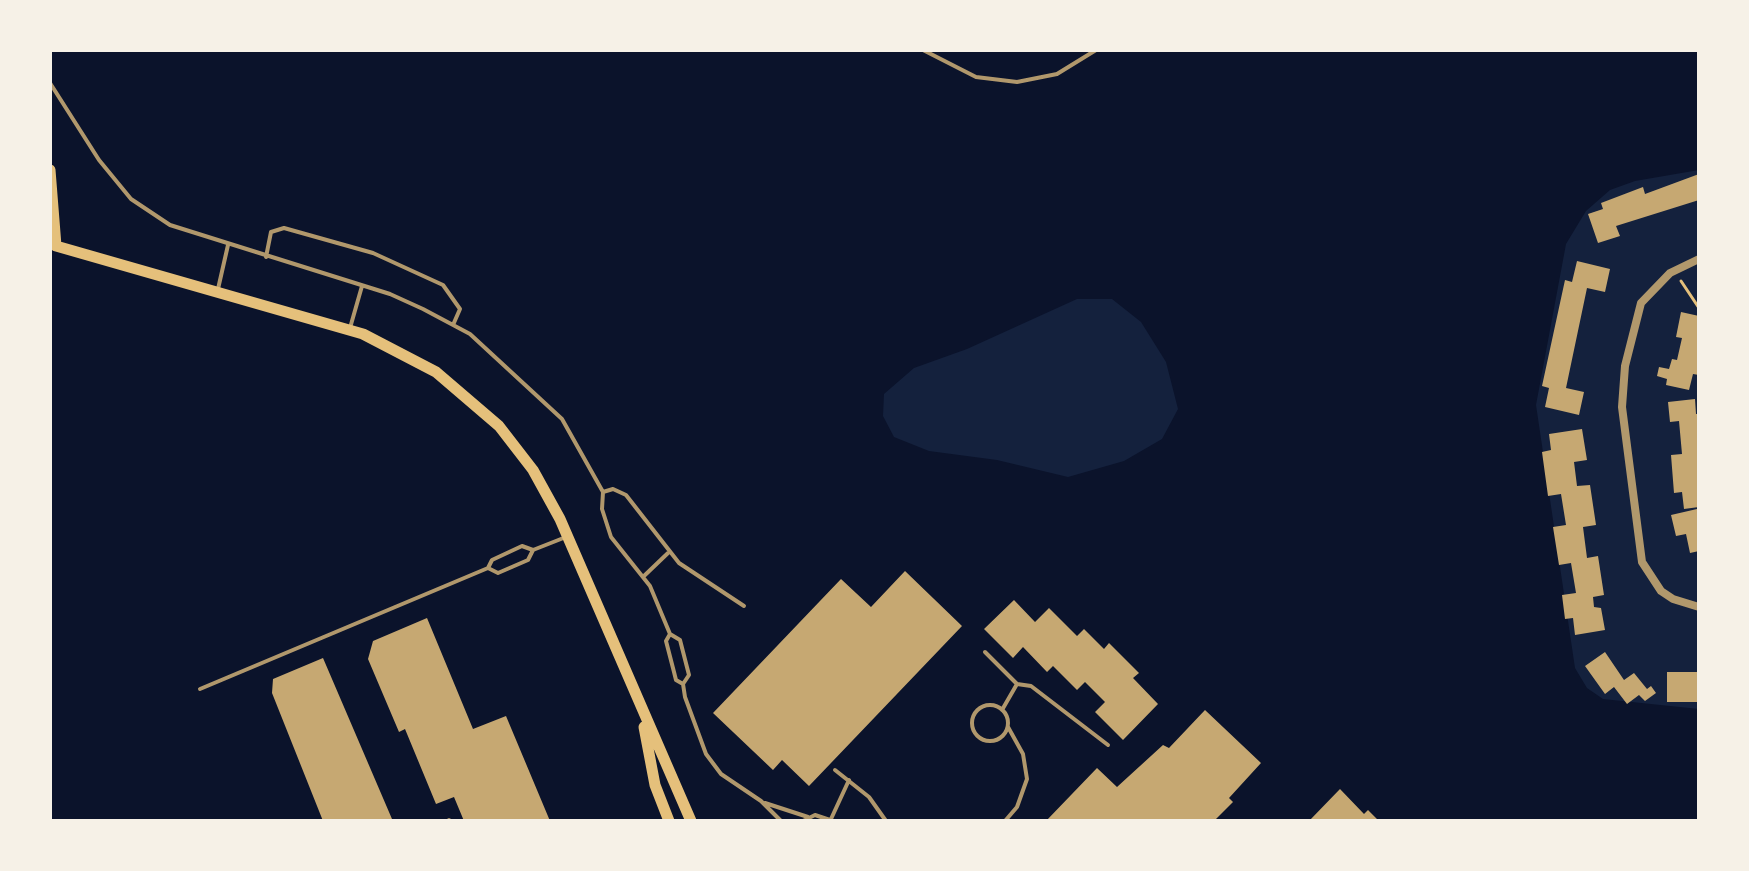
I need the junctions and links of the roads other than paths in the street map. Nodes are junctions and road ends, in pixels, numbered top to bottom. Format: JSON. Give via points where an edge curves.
{"nodes":[{"id":1,"x":923,"y":50,"type":"edge"},
{"id":2,"x":1096,"y":50,"type":"edge"},
{"id":3,"x":50,"y":83,"type":"edge"},
{"id":4,"x":50,"y":170,"type":"edge"},
{"id":5,"x":228,"y":245,"type":"junction"},
{"id":6,"x":266,"y":257,"type":"junction"},
{"id":7,"x":1699,"y":259,"type":"edge"},
{"id":8,"x":362,"y":286,"type":"junction"},
{"id":9,"x":217,"y":292,"type":"junction"},
{"id":10,"x":453,"y":325,"type":"junction"},
{"id":11,"x":350,"y":330,"type":"junction"},
{"id":12,"x":603,"y":492,"type":"junction"},
{"id":13,"x":568,"y":536,"type":"junction"},
{"id":14,"x":533,"y":550,"type":"junction"},
{"id":15,"x":668,"y":552,"type":"junction"},
{"id":16,"x":488,"y":568,"type":"junction"},
{"id":17,"x":644,"y":576,"type":"junction"},
{"id":18,"x":744,"y":606,"type":"dead end"},
{"id":19,"x":1699,"y":607,"type":"edge"},
{"id":20,"x":670,"y":634,"type":"junction"},
{"id":21,"x":985,"y":652,"type":"dead end"},
{"id":22,"x":683,"y":684,"type":"junction"},
{"id":23,"x":1017,"y":684,"type":"junction"},
{"id":24,"x":200,"y":689,"type":"dead end"},
{"id":25,"x":639,"y":703,"type":"junction"},
{"id":26,"x":1002,"y":710,"type":"junction"},
{"id":27,"x":1008,"y":727,"type":"junction"},
{"id":28,"x":1108,"y":745,"type":"dead end"},
{"id":29,"x":835,"y":770,"type":"dead end"},
{"id":30,"x":849,"y":780,"type":"junction"},
{"id":31,"x":761,"y":801,"type":"junction"},
{"id":32,"x":806,"y":819,"type":"edge"},
{"id":33,"x":885,"y":819,"type":"edge"},
{"id":34,"x":832,"y":820,"type":"edge"},
{"id":35,"x":669,"y":821,"type":"edge"},
{"id":36,"x":691,"y":821,"type":"edge"},
{"id":37,"x":781,"y":821,"type":"edge"},
{"id":38,"x":875,"y":821,"type":"edge"},
{"id":39,"x":1005,"y":821,"type":"edge"}],
"edges":[{"from":1,"to":2,"type":"lane","via":[[976,77],[1017,82],[1057,74]]},
{"from":3,"to":5,"type":"lane","via":[[131,199],[170,225]]},
{"from":4,"to":9,"type":"main road","via":[[56,246]]},
{"from":5,"to":6,"type":"lane"},
{"from":5,"to":9,"type":"lane"},
{"from":6,"to":8,"type":"lane"},
{"from":6,"to":10,"type":"lane","via":[[271,232],[284,228],[373,253],[443,285],[460,309]]},
{"from":7,"to":19,"type":"street","via":[[1649,291],[1635,317],[1624,376],[1623,430],[1642,562],[1665,594]]},
{"from":8,"to":10,"type":"lane"},
{"from":8,"to":11,"type":"lane"},
{"from":9,"to":11,"type":"main road"},
{"from":10,"to":12,"type":"lane","via":[[492,353],[562,419]]},
{"from":11,"to":13,"type":"main road","via":[[412,358],[479,407],[533,470]]},
{"from":12,"to":15,"type":"lane","via":[[613,489],[626,495]]},
{"from":12,"to":17,"type":"lane","via":[[611,537]]},
{"from":13,"to":14,"type":"lane"},
{"from":13,"to":25,"type":"main road"},
{"from":14,"to":16,"type":"lane","via":[[522,546],[492,560]]},
{"from":14,"to":16,"type":"lane","via":[[528,560],[498,573]]},
{"from":15,"to":17,"type":"lane"},
{"from":15,"to":18,"type":"lane"},
{"from":16,"to":24,"type":"lane"},
{"from":17,"to":20,"type":"lane"},
{"from":20,"to":22,"type":"lane","via":[[666,641],[676,680]]},
{"from":20,"to":22,"type":"lane","via":[[680,640],[686,661],[689,675]]},
{"from":21,"to":23,"type":"lane"},
{"from":22,"to":31,"type":"lane","via":[[706,754],[721,774]]},
{"from":23,"to":26,"type":"lane"},
{"from":23,"to":28,"type":"lane","via":[[1031,686]]},
{"from":25,"to":35,"type":"main road","via":[[655,785]]},
{"from":25,"to":36,"type":"main road"},
{"from":26,"to":27,"type":"lane"},
{"from":26,"to":27,"type":"lane","via":[[980,707],[972,717],[972,729],[979,739],[991,742]]},
{"from":27,"to":39,"type":"lane","via":[[1023,754],[1027,779],[1017,807]]},
{"from":29,"to":30,"type":"lane"},
{"from":30,"to":33,"type":"lane"},
{"from":30,"to":34,"type":"lane"},
{"from":31,"to":32,"type":"lane"},
{"from":31,"to":37,"type":"lane"},
{"from":32,"to":34,"type":"lane","via":[[822,815]]},
{"from":33,"to":38,"type":"lane"}]}
